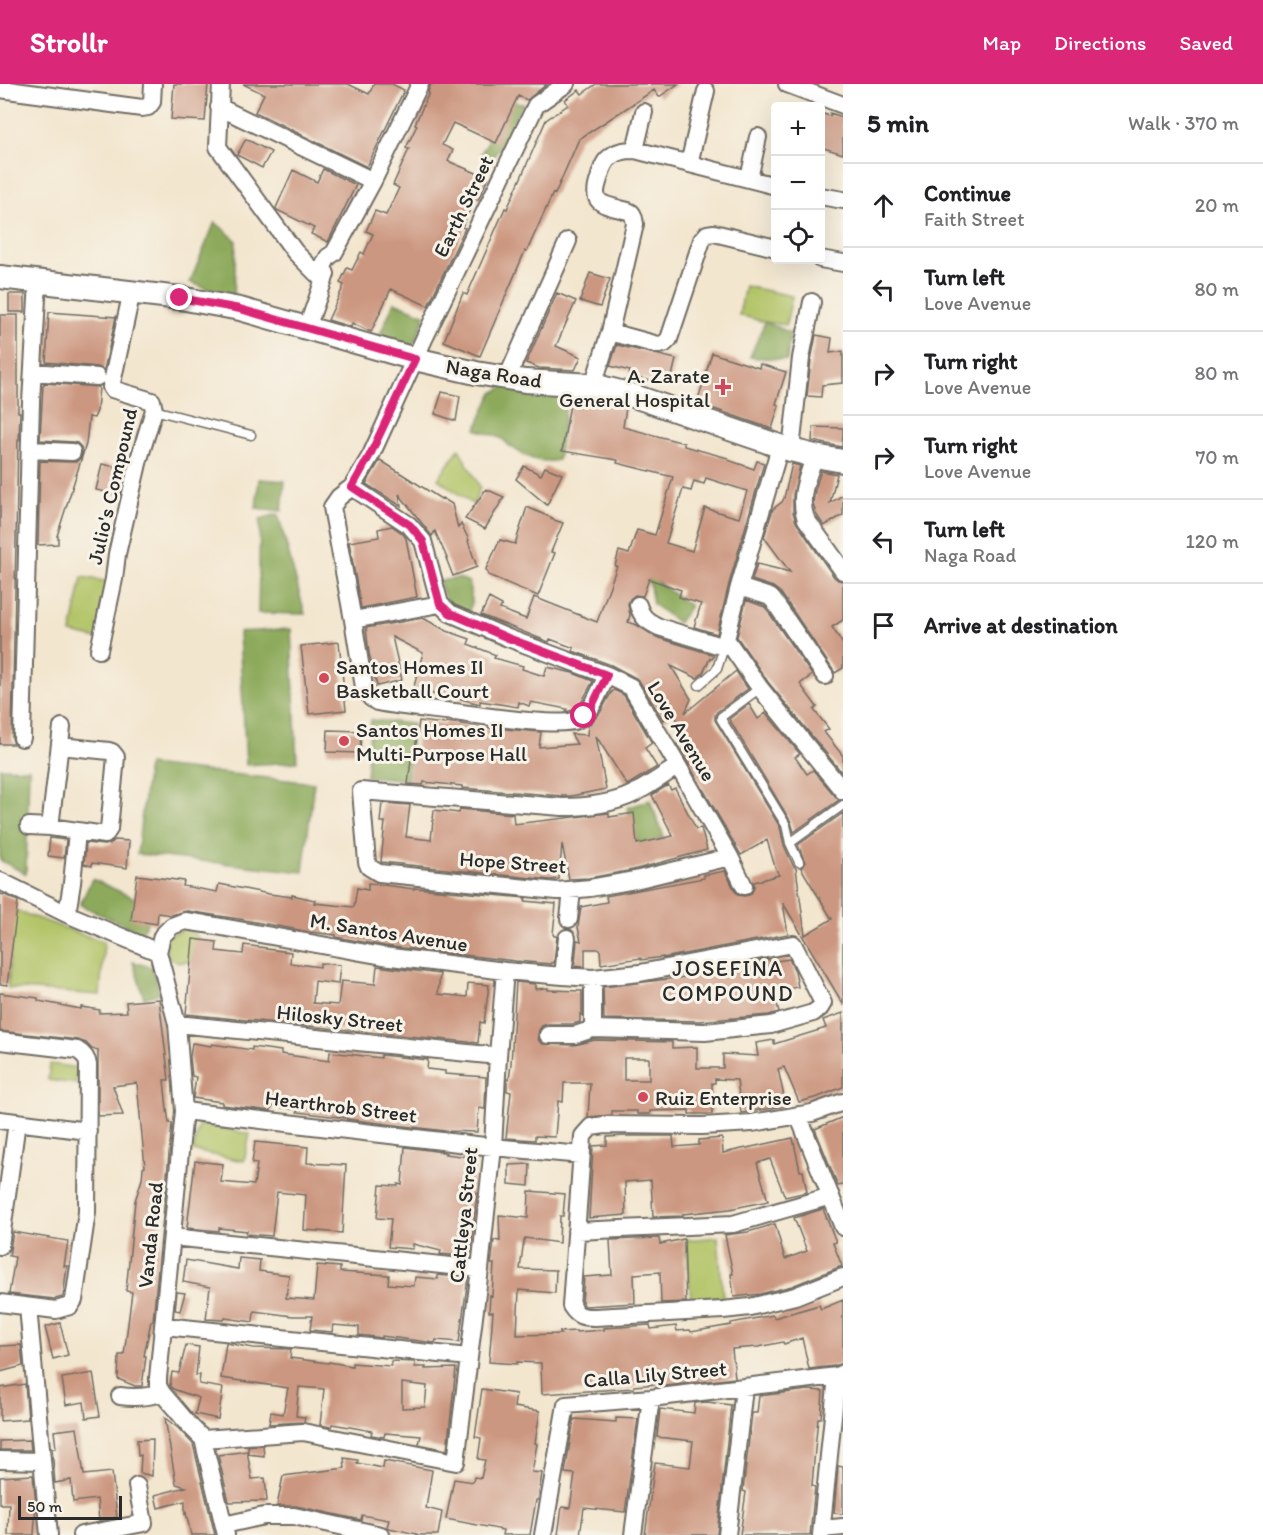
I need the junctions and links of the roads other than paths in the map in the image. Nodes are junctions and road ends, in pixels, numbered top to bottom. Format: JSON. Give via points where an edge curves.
{"nodes":[{"id":1,"x":153,"y":84,"type":"edge"},
{"id":2,"x":221,"y":84,"type":"edge"},
{"id":3,"x":566,"y":84,"type":"edge"},
{"id":4,"x":787,"y":84,"type":"edge"},
{"id":5,"x":415,"y":86,"type":"edge"},
{"id":6,"x":0,"y":89,"type":"edge"},
{"id":7,"x":706,"y":91,"type":"dead end"},
{"id":8,"x":843,"y":105,"type":"edge"},
{"id":9,"x":219,"y":107,"type":"junction"},
{"id":10,"x":644,"y":112,"type":"dead end"},
{"id":11,"x":758,"y":137,"type":"dead end"},
{"id":12,"x":635,"y":150,"type":"junction"},
{"id":13,"x":689,"y":164,"type":"junction"},
{"id":14,"x":749,"y":179,"type":"junction"},
{"id":15,"x":373,"y":181,"type":"junction"},
{"id":16,"x":771,"y":185,"type":"edge"},
{"id":17,"x":825,"y":197,"type":"edge"},
{"id":18,"x":843,"y":200,"type":"edge"},
{"id":19,"x":568,"y":241,"type":"dead end"},
{"id":20,"x":771,"y":247,"type":"edge"},
{"id":21,"x":825,"y":260,"type":"edge"},
{"id":22,"x":843,"y":263,"type":"edge"},
{"id":23,"x":0,"y":277,"type":"edge"},
{"id":24,"x":325,"y":277,"type":"junction"},
{"id":25,"x":38,"y":281,"type":"junction"},
{"id":26,"x":132,"y":291,"type":"junction"},
{"id":27,"x":812,"y":302,"type":"dead end"},
{"id":28,"x":307,"y":328,"type":"junction"},
{"id":29,"x":610,"y":332,"type":"junction"},
{"id":30,"x":415,"y":359,"type":"junction"},
{"id":31,"x":33,"y":372,"type":"junction"},
{"id":32,"x":97,"y":377,"type":"dead end"},
{"id":33,"x":507,"y":378,"type":"junction"},
{"id":34,"x":593,"y":386,"type":"junction"},
{"id":35,"x":154,"y":410,"type":"junction"},
{"id":36,"x":251,"y":435,"type":"dead end"},
{"id":37,"x":785,"y":448,"type":"junction"},
{"id":38,"x":30,"y":450,"type":"junction"},
{"id":39,"x":72,"y":452,"type":"dead end"},
{"id":40,"x":814,"y":456,"type":"junction"},
{"id":41,"x":843,"y":461,"type":"edge"},
{"id":42,"x":352,"y":487,"type":"junction"},
{"id":43,"x":843,"y":571,"type":"edge"},
{"id":44,"x":739,"y":587,"type":"junction"},
{"id":45,"x":440,"y":604,"type":"junction"},
{"id":46,"x":638,"y":605,"type":"dead end"},
{"id":47,"x":353,"y":620,"type":"junction"},
{"id":48,"x":725,"y":643,"type":"junction"},
{"id":49,"x":99,"y":650,"type":"dead end"},
{"id":50,"x":607,"y":675,"type":"junction"},
{"id":51,"x":825,"y":676,"type":"dead end"},
{"id":52,"x":699,"y":685,"type":"dead end"},
{"id":53,"x":760,"y":688,"type":"junction"},
{"id":54,"x":62,"y":727,"type":"dead end"},
{"id":55,"x":22,"y":738,"type":"dead end"},
{"id":56,"x":60,"y":746,"type":"junction"},
{"id":57,"x":678,"y":766,"type":"junction"},
{"id":58,"x":843,"y":791,"type":"edge"},
{"id":59,"x":843,"y":805,"type":"edge"},
{"id":60,"x":29,"y":826,"type":"dead end"},
{"id":61,"x":50,"y":827,"type":"junction"},
{"id":62,"x":77,"y":832,"type":"junction"},
{"id":63,"x":790,"y":843,"type":"junction"},
{"id":64,"x":730,"y":857,"type":"junction"},
{"id":65,"x":799,"y":862,"type":"dead end"},
{"id":66,"x":0,"y":881,"type":"edge"},
{"id":67,"x":744,"y":886,"type":"dead end"},
{"id":68,"x":572,"y":890,"type":"junction"},
{"id":69,"x":67,"y":914,"type":"junction"},
{"id":70,"x":569,"y":919,"type":"dead end"},
{"id":71,"x":567,"y":938,"type":"dead end"},
{"id":72,"x":158,"y":952,"type":"junction"},
{"id":73,"x":505,"y":971,"type":"junction"},
{"id":74,"x":563,"y":976,"type":"junction"},
{"id":75,"x":593,"y":978,"type":"junction"},
{"id":76,"x":177,"y":1024,"type":"junction"},
{"id":77,"x":593,"y":1029,"type":"junction"},
{"id":78,"x":548,"y":1035,"type":"dead end"},
{"id":79,"x":0,"y":1041,"type":"edge"},
{"id":80,"x":498,"y":1056,"type":"junction"},
{"id":81,"x":843,"y":1102,"type":"edge"},
{"id":82,"x":184,"y":1111,"type":"junction"},
{"id":83,"x":798,"y":1115,"type":"junction"},
{"id":84,"x":0,"y":1120,"type":"edge"},
{"id":85,"x":17,"y":1122,"type":"junction"},
{"id":86,"x":88,"y":1131,"type":"junction"},
{"id":87,"x":493,"y":1147,"type":"junction"},
{"id":88,"x":582,"y":1155,"type":"junction"},
{"id":89,"x":831,"y":1196,"type":"junction"},
{"id":90,"x":843,"y":1227,"type":"edge"},
{"id":91,"x":576,"y":1231,"type":"junction"},
{"id":92,"x":172,"y":1237,"type":"junction"},
{"id":93,"x":0,"y":1246,"type":"edge"},
{"id":94,"x":480,"y":1269,"type":"junction"},
{"id":95,"x":843,"y":1277,"type":"edge"},
{"id":96,"x":0,"y":1304,"type":"edge"},
{"id":97,"x":28,"y":1307,"type":"junction"},
{"id":98,"x":164,"y":1326,"type":"junction"},
{"id":99,"x":469,"y":1357,"type":"junction"},
{"id":100,"x":840,"y":1375,"type":"edge"},
{"id":101,"x":744,"y":1388,"type":"junction"},
{"id":102,"x":162,"y":1393,"type":"junction"},
{"id":103,"x":120,"y":1396,"type":"dead end"},
{"id":104,"x":651,"y":1398,"type":"junction"},
{"id":105,"x":203,"y":1439,"type":"junction"},
{"id":106,"x":0,"y":1460,"type":"edge"},
{"id":107,"x":41,"y":1461,"type":"junction"},
{"id":108,"x":137,"y":1486,"type":"dead end"},
{"id":109,"x":843,"y":1527,"type":"edge"},
{"id":110,"x":225,"y":1530,"type":"edge"},
{"id":111,"x":821,"y":1532,"type":"edge"},
{"id":112,"x":49,"y":1535,"type":"edge"},
{"id":113,"x":81,"y":1535,"type":"edge"},
{"id":114,"x":381,"y":1535,"type":"edge"},
{"id":115,"x":543,"y":1535,"type":"edge"},
{"id":116,"x":633,"y":1535,"type":"edge"},
{"id":117,"x":727,"y":1535,"type":"edge"}],
"edges":[{"from":1,"to":6,"type":"street","via":[[152,102],[142,108]]},
{"from":2,"to":9,"type":"street"},
{"from":3,"to":30,"type":"street","name":"Earth Street","via":[[536,105]]},
{"from":4,"to":8,"type":"street"},
{"from":5,"to":15,"type":"street"},
{"from":7,"to":13,"type":"street"},
{"from":9,"to":15,"type":"street"},
{"from":9,"to":24,"type":"street","via":[[218,147],[295,252]]},
{"from":10,"to":12,"type":"street"},
{"from":11,"to":14,"type":"street"},
{"from":12,"to":13,"type":"street"},
{"from":12,"to":29,"type":"street","via":[[610,156],[595,191],[600,203],[630,212],[635,224]]},
{"from":13,"to":14,"type":"street"},
{"from":14,"to":16,"type":"street"},
{"from":15,"to":24,"type":"street","via":[[334,253],[328,257]]},
{"from":17,"to":18,"type":"street"},
{"from":19,"to":33,"type":"street"},
{"from":20,"to":29,"type":"street","via":[[707,234],[669,339],[658,345]]},
{"from":21,"to":22,"type":"street"},
{"from":23,"to":25,"type":"main road","name":"Naga Road"},
{"from":24,"to":28,"type":"street"},
{"from":25,"to":26,"type":"main road","name":"Naga Road"},
{"from":25,"to":31,"type":"street"},
{"from":26,"to":28,"type":"main road","name":"Naga Road","via":[[240,309]]},
{"from":26,"to":35,"type":"street","name":"Julio's Compound","via":[[111,387],[152,401]]},
{"from":27,"to":37,"type":"street"},
{"from":28,"to":30,"type":"main road","name":"Naga Road"},
{"from":29,"to":34,"type":"street"},
{"from":30,"to":33,"type":"main road","name":"Naga Road"},
{"from":30,"to":42,"type":"street"},
{"from":31,"to":32,"type":"street"},
{"from":31,"to":38,"type":"street"},
{"from":33,"to":34,"type":"main road","name":"Naga Road"},
{"from":34,"to":37,"type":"main road","name":"Naga Road","via":[[628,394]]},
{"from":35,"to":36,"type":"lane"},
{"from":35,"to":49,"type":"street","name":"Julio's Compound","via":[[117,554]]},
{"from":37,"to":40,"type":"main road","name":"Naga Road"},
{"from":37,"to":44,"type":"street"},
{"from":38,"to":39,"type":"street"},
{"from":38,"to":55,"type":"street"},
{"from":40,"to":41,"type":"main road","name":"Naga Road"},
{"from":40,"to":43,"type":"street","via":[[803,491],[803,512]]},
{"from":42,"to":45,"type":"street","via":[[410,525],[423,541]]},
{"from":42,"to":47,"type":"street","via":[[332,507]]},
{"from":44,"to":48,"type":"street"},
{"from":44,"to":51,"type":"street","via":[[773,600]]},
{"from":45,"to":47,"type":"street"},
{"from":45,"to":50,"type":"street","name":"Love Avenue","via":[[450,613],[508,638]]},
{"from":46,"to":48,"type":"street","via":[[650,622],[680,634]]},
{"from":47,"to":50,"type":"street","via":[[364,687],[371,698],[383,704],[521,720],[576,721],[592,706]]},
{"from":48,"to":52,"type":"lane","via":[[717,669]]},
{"from":48,"to":53,"type":"street"},
{"from":50,"to":57,"type":"street","name":"Love Avenue","via":[[631,687]]},
{"from":53,"to":58,"type":"street"},
{"from":53,"to":63,"type":"lane","via":[[721,719],[786,825]]},
{"from":54,"to":56,"type":"street"},
{"from":56,"to":61,"type":"street"},
{"from":56,"to":62,"type":"street","via":[[112,752],[116,756],[108,833]]},
{"from":57,"to":64,"type":"street","name":"Love Avenue"},
{"from":57,"to":68,"type":"street","name":"Hope Street","via":[[633,794],[583,807],[361,791],[367,862],[379,873]]},
{"from":59,"to":63,"type":"lane"},
{"from":60,"to":61,"type":"street"},
{"from":61,"to":62,"type":"street"},
{"from":62,"to":69,"type":"street"},
{"from":63,"to":65,"type":"lane"},
{"from":64,"to":67,"type":"street","name":"Love Avenue"},
{"from":64,"to":68,"type":"street","name":"Hope Street","via":[[635,880]]},
{"from":66,"to":69,"type":"street"},
{"from":68,"to":70,"type":"street"},
{"from":69,"to":72,"type":"street"},
{"from":71,"to":74,"type":"street"},
{"from":72,"to":73,"type":"street","name":"M. Santos Avenue","via":[[162,936],[185,921],[383,956]]},
{"from":72,"to":76,"type":"street","name":"Vanda Road"},
{"from":73,"to":74,"type":"street","name":"M. Santos Avenue"},
{"from":73,"to":80,"type":"street","name":"Cattleya Street"},
{"from":74,"to":75,"type":"street","name":"M. Santos Avenue"},
{"from":75,"to":77,"type":"street"},
{"from":75,"to":77,"type":"street","name":"M. Santos Avenue","via":[[793,944],[823,1003],[813,1013],[771,1025],[705,1032]]},
{"from":76,"to":80,"type":"street","name":"Hilosky Street"},
{"from":76,"to":82,"type":"street","name":"Vanda Road"},
{"from":77,"to":78,"type":"street","via":[[575,1035]]},
{"from":79,"to":86,"type":"street","via":[[69,1048],[83,1054],[88,1065]]},
{"from":80,"to":87,"type":"street","name":"Cattleya Street"},
{"from":81,"to":83,"type":"street"},
{"from":82,"to":87,"type":"street","name":"Hearthrob Street"},
{"from":82,"to":92,"type":"street","name":"Vanda Road"},
{"from":83,"to":88,"type":"street","via":[[752,1124],[591,1127],[583,1136]]},
{"from":83,"to":89,"type":"street"},
{"from":84,"to":85,"type":"street"},
{"from":85,"to":86,"type":"street"},
{"from":85,"to":93,"type":"street"},
{"from":86,"to":97,"type":"street","via":[[87,1212],[74,1300],[63,1309]]},
{"from":87,"to":88,"type":"street","name":"Hearthrob Street"},
{"from":87,"to":94,"type":"street","name":"Cattleya Street"},
{"from":88,"to":91,"type":"street"},
{"from":89,"to":90,"type":"street"},
{"from":89,"to":91,"type":"street","via":[[733,1224]]},
{"from":91,"to":95,"type":"street","via":[[571,1306],[584,1317],[750,1307],[795,1296]]},
{"from":92,"to":94,"type":"street"},
{"from":92,"to":98,"type":"street","name":"Vanda Road"},
{"from":94,"to":99,"type":"street","name":"Cattleya Street"},
{"from":96,"to":97,"type":"street"},
{"from":97,"to":107,"type":"street"},
{"from":98,"to":99,"type":"street"},
{"from":98,"to":102,"type":"street","name":"Vanda Road","via":[[158,1378]]},
{"from":99,"to":105,"type":"street","name":"Cattleya Street","via":[[456,1462],[303,1432]]},
{"from":100,"to":101,"type":"street","name":"Calla Lily Street"},
{"from":100,"to":111,"type":"street"},
{"from":101,"to":104,"type":"street","name":"Calla Lily Street"},
{"from":101,"to":117,"type":"street"},
{"from":102,"to":103,"type":"street"},
{"from":102,"to":105,"type":"street"},
{"from":104,"to":115,"type":"street","name":"Calla Lily Street","via":[[566,1405]]},
{"from":104,"to":116,"type":"street"},
{"from":105,"to":110,"type":"street"},
{"from":106,"to":107,"type":"street"},
{"from":107,"to":112,"type":"street"},
{"from":108,"to":113,"type":"street","via":[[144,1523]]},
{"from":109,"to":111,"type":"street"},
{"from":110,"to":114,"type":"street","via":[[264,1516],[294,1516]]}]}
